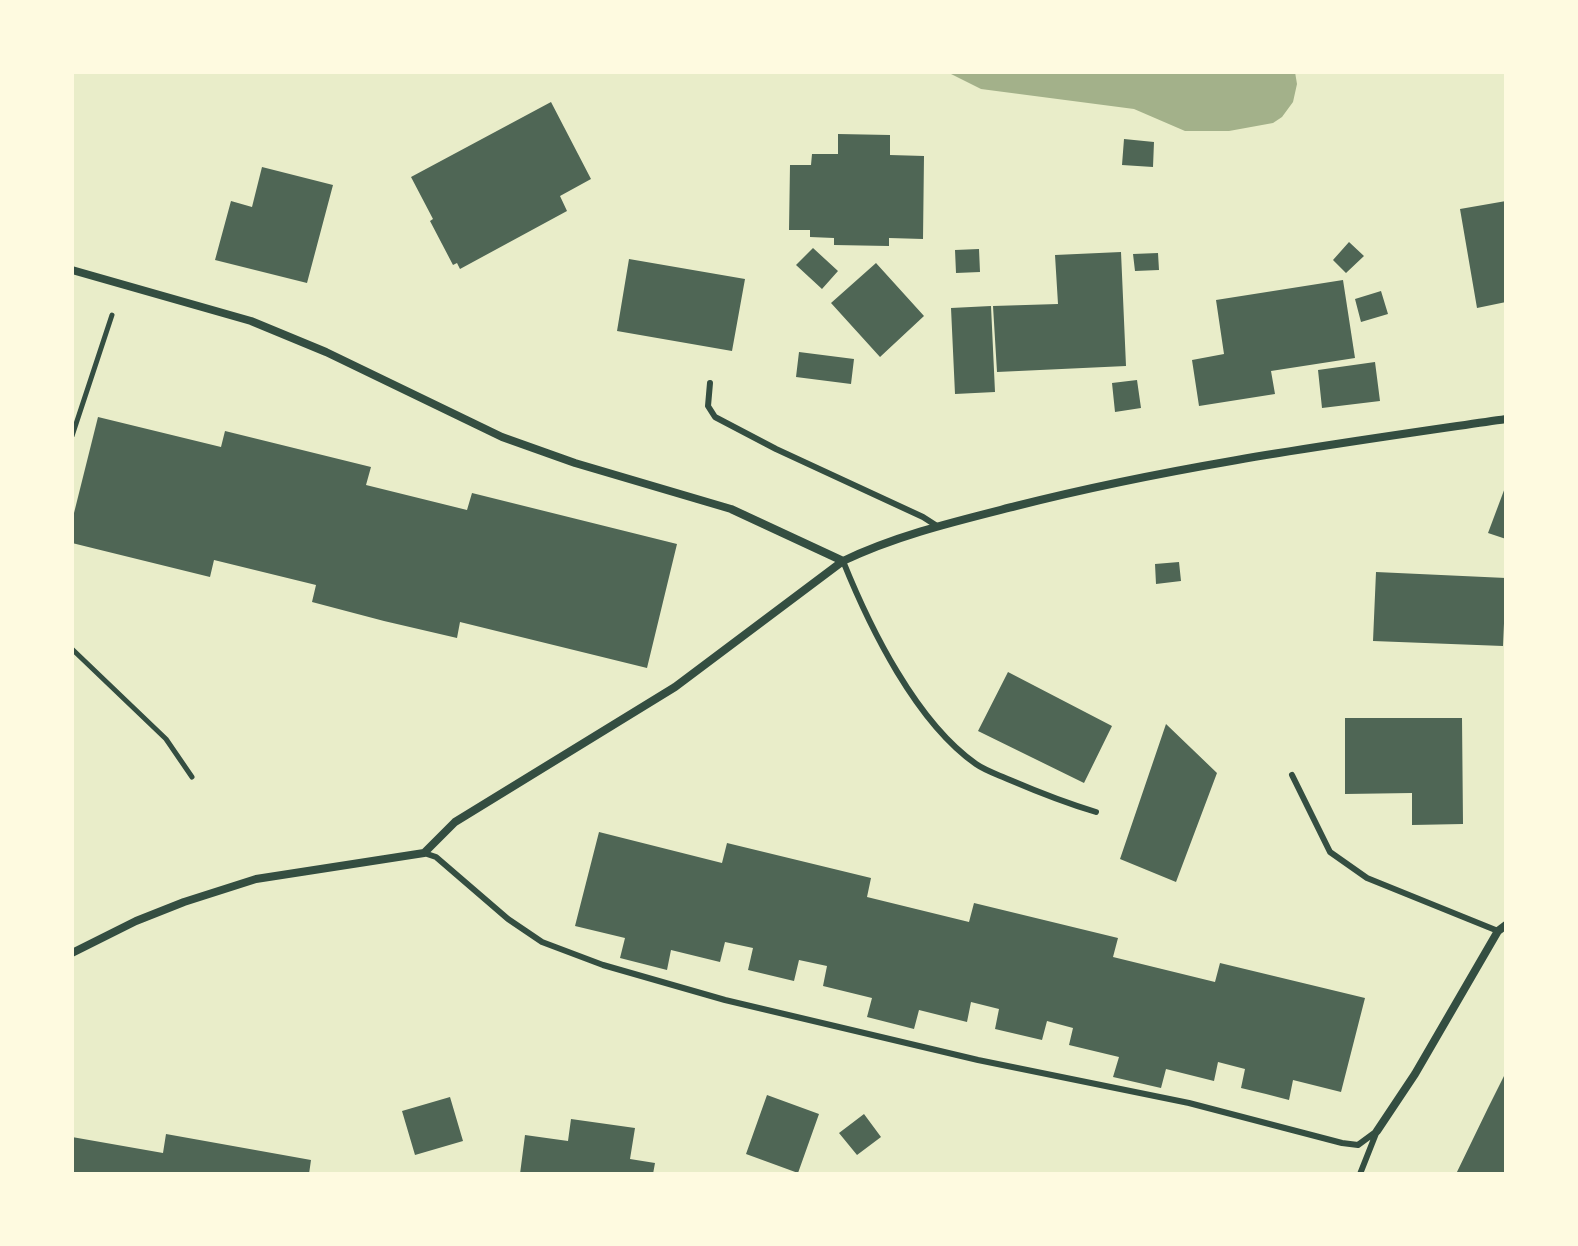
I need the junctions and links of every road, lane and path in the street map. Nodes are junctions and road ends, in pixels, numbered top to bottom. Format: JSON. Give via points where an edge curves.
{"nodes":[{"id":1,"x":72,"y":270,"type":"edge"},
{"id":2,"x":123,"y":284,"type":"junction"},
{"id":3,"x":710,"y":383,"type":"dead end"},
{"id":4,"x":1506,"y":419,"type":"edge"},
{"id":5,"x":72,"y":436,"type":"edge"},
{"id":6,"x":937,"y":526,"type":"junction"},
{"id":7,"x":843,"y":561,"type":"junction"},
{"id":8,"x":72,"y":649,"type":"edge"},
{"id":9,"x":1292,"y":775,"type":"dead end"},
{"id":10,"x":192,"y":777,"type":"dead end"},
{"id":11,"x":1096,"y":812,"type":"dead end"},
{"id":12,"x":424,"y":853,"type":"junction"},
{"id":13,"x":1506,"y":925,"type":"edge"},
{"id":14,"x":1498,"y":931,"type":"junction"},
{"id":15,"x":72,"y":953,"type":"edge"},
{"id":16,"x":1377,"y":1131,"type":"junction"},
{"id":17,"x":1360,"y":1174,"type":"edge"}],
"edges":[{"from":1,"to":2,"type":"street"},
{"from":2,"to":5,"type":"path"},
{"from":2,"to":7,"type":"street","via":[[251,321],[502,437],[731,509]]},
{"from":3,"to":6,"type":"lane","via":[[708,406],[715,417]]},
{"from":4,"to":6,"type":"street","via":[[1192,466]]},
{"from":6,"to":7,"type":"street"},
{"from":7,"to":11,"type":"lane","via":[[905,686],[955,747],[978,766]]},
{"from":7,"to":12,"type":"street","via":[[675,687],[455,822]]},
{"from":8,"to":10,"type":"path","via":[[166,739]]},
{"from":9,"to":14,"type":"lane","via":[[1330,852],[1367,878]]},
{"from":12,"to":15,"type":"street","via":[[256,879],[136,921]]},
{"from":12,"to":16,"type":"lane","via":[[436,857],[542,942],[603,965],[754,1007],[1189,1103],[1342,1143],[1358,1145]]},
{"from":13,"to":14,"type":"street"},
{"from":14,"to":16,"type":"street"},
{"from":16,"to":17,"type":"lane"}]}
